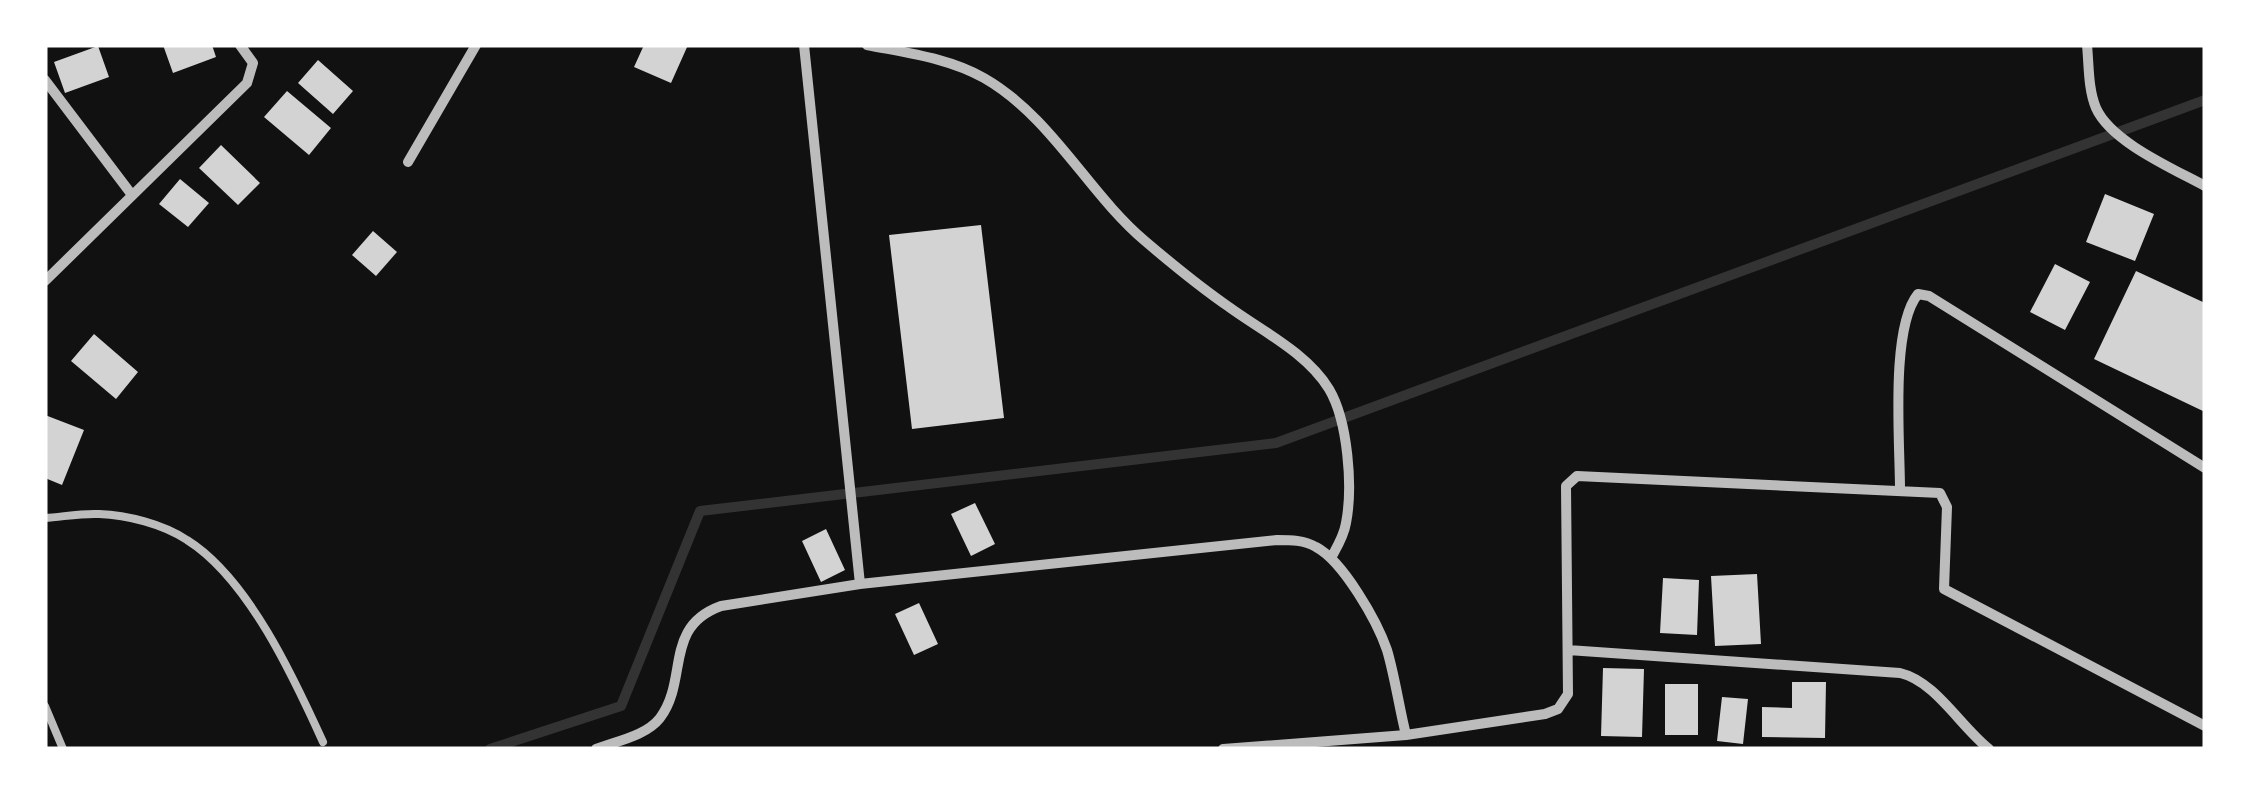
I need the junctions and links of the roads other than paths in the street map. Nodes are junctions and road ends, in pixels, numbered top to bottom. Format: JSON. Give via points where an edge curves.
{"nodes":[{"id":1,"x":240,"y":45,"type":"edge"},
{"id":2,"x":476,"y":45,"type":"edge"},
{"id":3,"x":804,"y":45,"type":"edge"},
{"id":4,"x":867,"y":45,"type":"edge"},
{"id":5,"x":2086,"y":45,"type":"edge"},
{"id":6,"x":45,"y":80,"type":"edge"},
{"id":7,"x":408,"y":162,"type":"dead end"},
{"id":8,"x":2205,"y":186,"type":"edge"},
{"id":9,"x":132,"y":195,"type":"junction"},
{"id":10,"x":45,"y":281,"type":"edge"},
{"id":11,"x":2205,"y":468,"type":"edge"},
{"id":12,"x":1900,"y":490,"type":"junction"},
{"id":13,"x":45,"y":518,"type":"edge"},
{"id":14,"x":1331,"y":558,"type":"junction"},
{"id":15,"x":860,"y":584,"type":"junction"},
{"id":16,"x":1568,"y":650,"type":"junction"},
{"id":17,"x":45,"y":706,"type":"edge"},
{"id":18,"x":2205,"y":726,"type":"edge"},
{"id":19,"x":1406,"y":735,"type":"junction"},
{"id":20,"x":324,"y":742,"type":"dead end"},
{"id":21,"x":63,"y":749,"type":"edge"},
{"id":22,"x":596,"y":749,"type":"edge"},
{"id":23,"x":1223,"y":749,"type":"edge"},
{"id":24,"x":1988,"y":749,"type":"edge"}],
"edges":[{"from":1,"to":9,"type":"street","via":[[253,63],[247,83]]},
{"from":2,"to":7,"type":"street"},
{"from":3,"to":15,"type":"street"},
{"from":4,"to":14,"type":"street","via":[[952,63],[1015,100],[1141,238],[1326,384],[1336,402],[1349,472],[1346,524]]},
{"from":5,"to":8,"type":"street","via":[[2101,116],[2131,144]]},
{"from":6,"to":9,"type":"street"},
{"from":9,"to":10,"type":"street"},
{"from":11,"to":12,"type":"street","via":[[1918,294],[1910,304],[1899,362]]},
{"from":12,"to":16,"type":"street","via":[[1574,476],[1566,486]]},
{"from":12,"to":18,"type":"street","via":[[1944,496],[1944,589]]},
{"from":13,"to":20,"type":"lane","via":[[98,514],[141,521],[187,540],[223,572],[266,630]]},
{"from":14,"to":15,"type":"street","via":[[1297,540],[1277,540]]},
{"from":14,"to":19,"type":"street","via":[[1386,648]]},
{"from":15,"to":22,"type":"street","via":[[705,612],[686,632],[660,718]]},
{"from":16,"to":19,"type":"street","via":[[1568,694],[1558,709]]},
{"from":16,"to":24,"type":"street","via":[[1900,672],[1925,682]]},
{"from":17,"to":21,"type":"lane"},
{"from":19,"to":23,"type":"street"}]}
